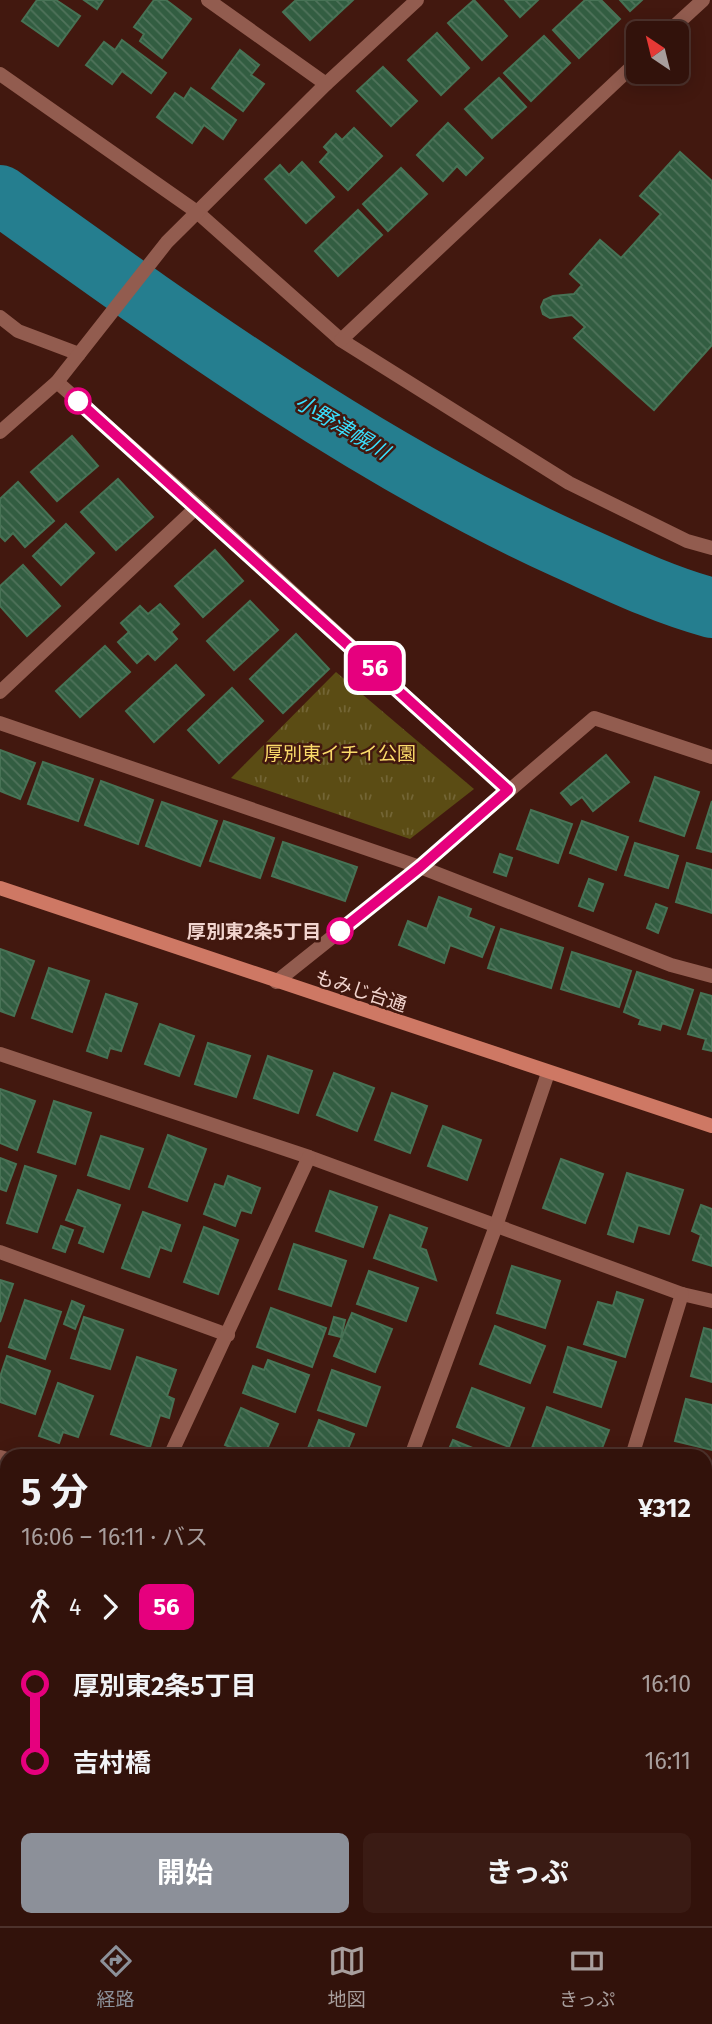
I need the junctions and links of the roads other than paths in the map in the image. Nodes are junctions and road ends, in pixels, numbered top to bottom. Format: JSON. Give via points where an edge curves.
{"nodes":[{"id":1,"x":208,"y":0,"type":"edge"},
{"id":2,"x":417,"y":0,"type":"edge"},
{"id":3,"x":703,"y":0,"type":"edge"},
{"id":4,"x":680,"y":21,"type":"edge"},
{"id":5,"x":626,"y":72,"type":"edge"},
{"id":6,"x":0,"y":74,"type":"edge"},
{"id":7,"x":326,"y":84,"type":"junction"},
{"id":8,"x":197,"y":212,"type":"junction"},
{"id":9,"x":0,"y":317,"type":"edge"},
{"id":10,"x":341,"y":340,"type":"junction"},
{"id":11,"x":79,"y":354,"type":"junction"},
{"id":12,"x":57,"y":382,"type":"junction"},
{"id":13,"x":0,"y":432,"type":"edge"},
{"id":14,"x":198,"y":506,"type":"junction"},
{"id":15,"x":712,"y":548,"type":"edge"},
{"id":16,"x":0,"y":692,"type":"edge"},
{"id":17,"x":0,"y":723,"type":"edge"},
{"id":18,"x":712,"y":757,"type":"edge"},
{"id":19,"x":508,"y":790,"type":"junction"},
{"id":20,"x":420,"y":867,"type":"junction"},
{"id":21,"x":0,"y":888,"type":"edge"},
{"id":22,"x":712,"y":976,"type":"edge"},
{"id":23,"x":276,"y":982,"type":"junction"},
{"id":24,"x":0,"y":1054,"type":"edge"},
{"id":25,"x":548,"y":1073,"type":"junction"},
{"id":26,"x":712,"y":1126,"type":"edge"},
{"id":27,"x":309,"y":1157,"type":"junction"},
{"id":28,"x":496,"y":1226,"type":"junction"},
{"id":29,"x":0,"y":1252,"type":"edge"},
{"id":30,"x":682,"y":1294,"type":"junction"},
{"id":31,"x":712,"y":1301,"type":"edge"},
{"id":32,"x":228,"y":1335,"type":"junction"},
{"id":33,"x":173,"y":1449,"type":"edge"},
{"id":34,"x":414,"y":1449,"type":"edge"},
{"id":35,"x":634,"y":1449,"type":"edge"}],
"edges":[{"from":1,"to":7,"type":"street"},
{"from":2,"to":7,"type":"street"},
{"from":3,"to":4,"type":"street"},
{"from":5,"to":10,"type":"street"},
{"from":6,"to":8,"type":"street"},
{"from":7,"to":8,"type":"street"},
{"from":8,"to":10,"type":"street"},
{"from":8,"to":11,"type":"street","via":[[167,242]]},
{"from":9,"to":11,"type":"street","via":[[18,331]]},
{"from":10,"to":15,"type":"street","via":[[569,483],[687,541]]},
{"from":11,"to":12,"type":"street"},
{"from":12,"to":13,"type":"street"},
{"from":12,"to":14,"type":"street"},
{"from":14,"to":16,"type":"street"},
{"from":14,"to":19,"type":"street"},
{"from":17,"to":20,"type":"street"},
{"from":18,"to":19,"type":"street","via":[[594,718]]},
{"from":19,"to":20,"type":"street"},
{"from":20,"to":22,"type":"street","via":[[671,965]]},
{"from":20,"to":23,"type":"street"},
{"from":21,"to":23,"type":"street","name":"もみじ台通"},
{"from":23,"to":25,"type":"street","name":"もみじ台通"},
{"from":24,"to":27,"type":"street"},
{"from":25,"to":26,"type":"street","name":"もみじ台通"},
{"from":25,"to":28,"type":"street"},
{"from":27,"to":28,"type":"street"},
{"from":27,"to":32,"type":"street"},
{"from":28,"to":30,"type":"street"},
{"from":28,"to":34,"type":"street"},
{"from":29,"to":32,"type":"street"},
{"from":30,"to":31,"type":"street"},
{"from":30,"to":35,"type":"street"},
{"from":32,"to":33,"type":"street"}]}
